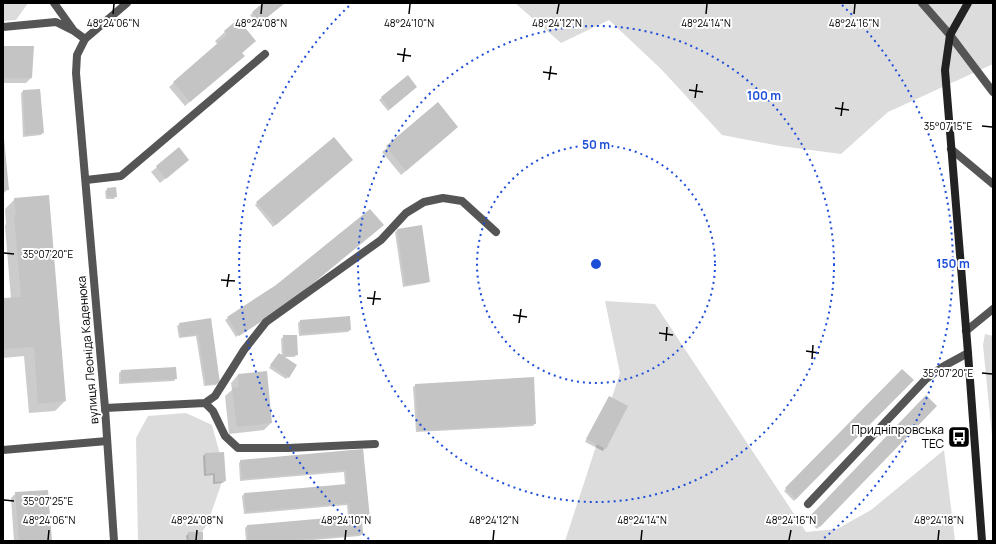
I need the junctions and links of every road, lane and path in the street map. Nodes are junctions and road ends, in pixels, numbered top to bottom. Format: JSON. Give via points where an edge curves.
{"nodes":[{"id":1,"x":54,"y":3,"type":"edge"},
{"id":2,"x":127,"y":3,"type":"edge"},
{"id":3,"x":922,"y":3,"type":"edge"},
{"id":4,"x":968,"y":3,"type":"edge"},
{"id":5,"x":3,"y":27,"type":"edge"},
{"id":6,"x":74,"y":31,"type":"junction"},
{"id":7,"x":950,"y":36,"type":"junction"},
{"id":8,"x":85,"y":39,"type":"junction"},
{"id":9,"x":265,"y":54,"type":"dead end"},
{"id":10,"x":993,"y":92,"type":"edge"},
{"id":11,"x":951,"y":149,"type":"junction"},
{"id":12,"x":86,"y":180,"type":"junction"},
{"id":13,"x":993,"y":184,"type":"edge"},
{"id":14,"x":496,"y":232,"type":"dead end"},
{"id":15,"x":993,"y":310,"type":"edge"},
{"id":16,"x":966,"y":331,"type":"junction"},
{"id":17,"x":968,"y":353,"type":"junction"},
{"id":18,"x":205,"y":403,"type":"junction"},
{"id":19,"x":105,"y":408,"type":"junction"},
{"id":20,"x":107,"y":441,"type":"junction"},
{"id":21,"x":375,"y":444,"type":"dead end"},
{"id":22,"x":3,"y":450,"type":"edge"},
{"id":23,"x":808,"y":504,"type":"dead end"},
{"id":24,"x":114,"y":541,"type":"edge"},
{"id":25,"x":982,"y":541,"type":"edge"}],
"edges":[{"from":1,"to":6,"type":"street"},
{"from":2,"to":8,"type":"street"},
{"from":3,"to":7,"type":"street"},
{"from":4,"to":7,"type":"street"},
{"from":5,"to":6,"type":"street","via":[[56,22]]},
{"from":6,"to":8,"type":"street"},
{"from":7,"to":10,"type":"street"},
{"from":7,"to":11,"type":"street","via":[[945,70]]},
{"from":8,"to":12,"type":"street","name":"вулиця Леоніда Каденюка","via":[[77,55],[76,73]]},
{"from":9,"to":12,"type":"street","via":[[121,176]]},
{"from":11,"to":13,"type":"street"},
{"from":11,"to":16,"type":"street"},
{"from":12,"to":19,"type":"street","name":"вулиця Леоніда Каденюка"},
{"from":14,"to":18,"type":"street","via":[[462,201],[443,198],[424,202],[406,213],[381,240],[266,322],[244,350],[215,396]]},
{"from":15,"to":16,"type":"street"},
{"from":16,"to":17,"type":"street"},
{"from":17,"to":23,"type":"street","via":[[944,366],[926,380]]},
{"from":17,"to":25,"type":"street"},
{"from":18,"to":19,"type":"street"},
{"from":18,"to":21,"type":"street","via":[[213,411],[225,436],[238,448]]},
{"from":19,"to":20,"type":"street","name":"вулиця Леоніда Каденюка"},
{"from":20,"to":22,"type":"street"},
{"from":20,"to":24,"type":"street","name":"вулиця Леоніда Каденюка"}]}
